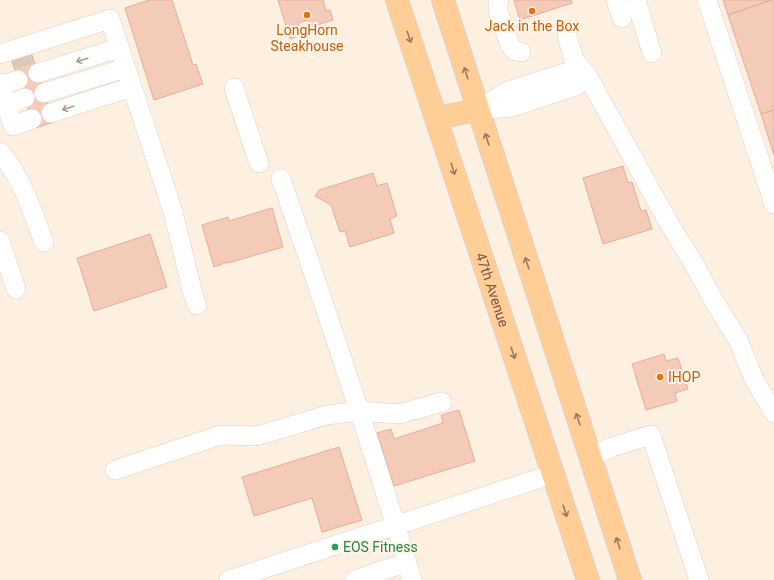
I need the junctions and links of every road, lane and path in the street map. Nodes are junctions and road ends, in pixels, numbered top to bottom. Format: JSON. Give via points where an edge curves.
{"nodes":[{"id":1,"x":397,"y":0,"type":"edge"},
{"id":2,"x":443,"y":0,"type":"edge"},
{"id":3,"x":499,"y":0,"type":"edge"},
{"id":4,"x":616,"y":0,"type":"edge"},
{"id":5,"x":636,"y":0,"type":"edge"},
{"id":6,"x":707,"y":0,"type":"edge"},
{"id":7,"x":622,"y":18,"type":"dead end"},
{"id":8,"x":111,"y":23,"type":"junction"},
{"id":9,"x":567,"y":36,"type":"dead end"},
{"id":10,"x":119,"y":48,"type":"junction"},
{"id":11,"x":521,"y":52,"type":"dead end"},
{"id":12,"x":652,"y":53,"type":"dead end"},
{"id":13,"x":31,"y":54,"type":"tunnel mouth"},
{"id":14,"x":4,"y":59,"type":"edge"},
{"id":15,"x":126,"y":68,"type":"junction"},
{"id":16,"x":38,"y":73,"type":"tunnel mouth"},
{"id":17,"x":587,"y":75,"type":"junction"},
{"id":18,"x":18,"y":80,"type":"tunnel mouth"},
{"id":19,"x":0,"y":84,"type":"edge"},
{"id":20,"x":132,"y":87,"type":"junction"},
{"id":21,"x":234,"y":88,"type":"dead end"},
{"id":22,"x":44,"y":93,"type":"dead end"},
{"id":23,"x":25,"y":98,"type":"dead end"},
{"id":24,"x":7,"y":105,"type":"junction"},
{"id":25,"x":478,"y":110,"type":"junction"},
{"id":26,"x":52,"y":113,"type":"dead end"},
{"id":27,"x":436,"y":118,"type":"junction"},
{"id":28,"x":32,"y":119,"type":"dead end"},
{"id":29,"x":0,"y":152,"type":"edge"},
{"id":30,"x":259,"y":163,"type":"dead end"},
{"id":31,"x":281,"y":179,"type":"dead end"},
{"id":32,"x":774,"y":204,"type":"edge"},
{"id":33,"x":0,"y":242,"type":"edge"},
{"id":34,"x":44,"y":242,"type":"dead end"},
{"id":35,"x":16,"y":289,"type":"dead end"},
{"id":36,"x":197,"y":305,"type":"dead end"},
{"id":37,"x":768,"y":388,"type":"edge"},
{"id":38,"x":442,"y":402,"type":"dead end"},
{"id":39,"x":359,"y":411,"type":"junction"},
{"id":40,"x":774,"y":413,"type":"edge"},
{"id":41,"x":590,"y":456,"type":"junction"},
{"id":42,"x":115,"y":470,"type":"dead end"},
{"id":43,"x":553,"y":474,"type":"junction"},
{"id":44,"x":396,"y":525,"type":"junction"},
{"id":45,"x":407,"y":562,"type":"junction"},
{"id":46,"x":229,"y":580,"type":"edge"},
{"id":47,"x":355,"y":580,"type":"edge"},
{"id":48,"x":412,"y":580,"type":"edge"},
{"id":49,"x":588,"y":580,"type":"edge"},
{"id":50,"x":630,"y":580,"type":"edge"},
{"id":51,"x":699,"y":580,"type":"edge"}],
"edges":[{"from":1,"to":27,"type":"main road","name":"47th Avenue","one_way":true},
{"from":25,"to":2,"type":"main road","one_way":true},
{"from":3,"to":11,"type":"lane","via":[[498,11],[510,45],[515,51]]},
{"from":4,"to":7,"type":"lane"},
{"from":5,"to":12,"type":"lane"},
{"from":6,"to":32,"type":"lane"},
{"from":8,"to":10,"type":"lane"},
{"from":8,"to":13,"type":"lane"},
{"from":8,"to":14,"type":"lane"},
{"from":9,"to":17,"type":"lane","via":[[574,60]]},
{"from":10,"to":15,"type":"lane"},
{"from":10,"to":16,"type":"lane","one_way":true},
{"from":15,"to":20,"type":"lane"},
{"from":15,"to":22,"type":"lane"},
{"from":17,"to":25,"type":"lane","via":[[571,71],[506,92]]},
{"from":17,"to":37,"type":"lane","via":[[670,225],[738,340],[754,379]]},
{"from":18,"to":19,"type":"lane"},
{"from":19,"to":24,"type":"lane"},
{"from":20,"to":26,"type":"lane","one_way":true},
{"from":20,"to":36,"type":"lane","via":[[173,212]]},
{"from":21,"to":30,"type":"lane"},
{"from":23,"to":24,"type":"lane"},
{"from":24,"to":28,"type":"lane","via":[[13,126]]},
{"from":25,"to":27,"type":"main road"},
{"from":41,"to":25,"type":"main road","one_way":true},
{"from":27,"to":43,"type":"main road","name":"47th Avenue","one_way":true},
{"from":29,"to":34,"type":"lane","via":[[22,185]]},
{"from":31,"to":39,"type":"lane"},
{"from":33,"to":35,"type":"lane"},
{"from":37,"to":40,"type":"lane"},
{"from":38,"to":39,"type":"lane","via":[[400,414]]},
{"from":39,"to":42,"type":"lane","via":[[327,415],[257,436],[221,435]]},
{"from":39,"to":44,"type":"lane"},
{"from":50,"to":41,"type":"main road","one_way":true},
{"from":41,"to":51,"type":"lane","via":[[651,435]]},
{"from":43,"to":44,"type":"lane"},
{"from":43,"to":49,"type":"main road","name":"47th Avenue","one_way":true},
{"from":44,"to":45,"type":"lane"},
{"from":44,"to":46,"type":"lane"},
{"from":45,"to":47,"type":"lane"},
{"from":45,"to":48,"type":"lane"}]}
